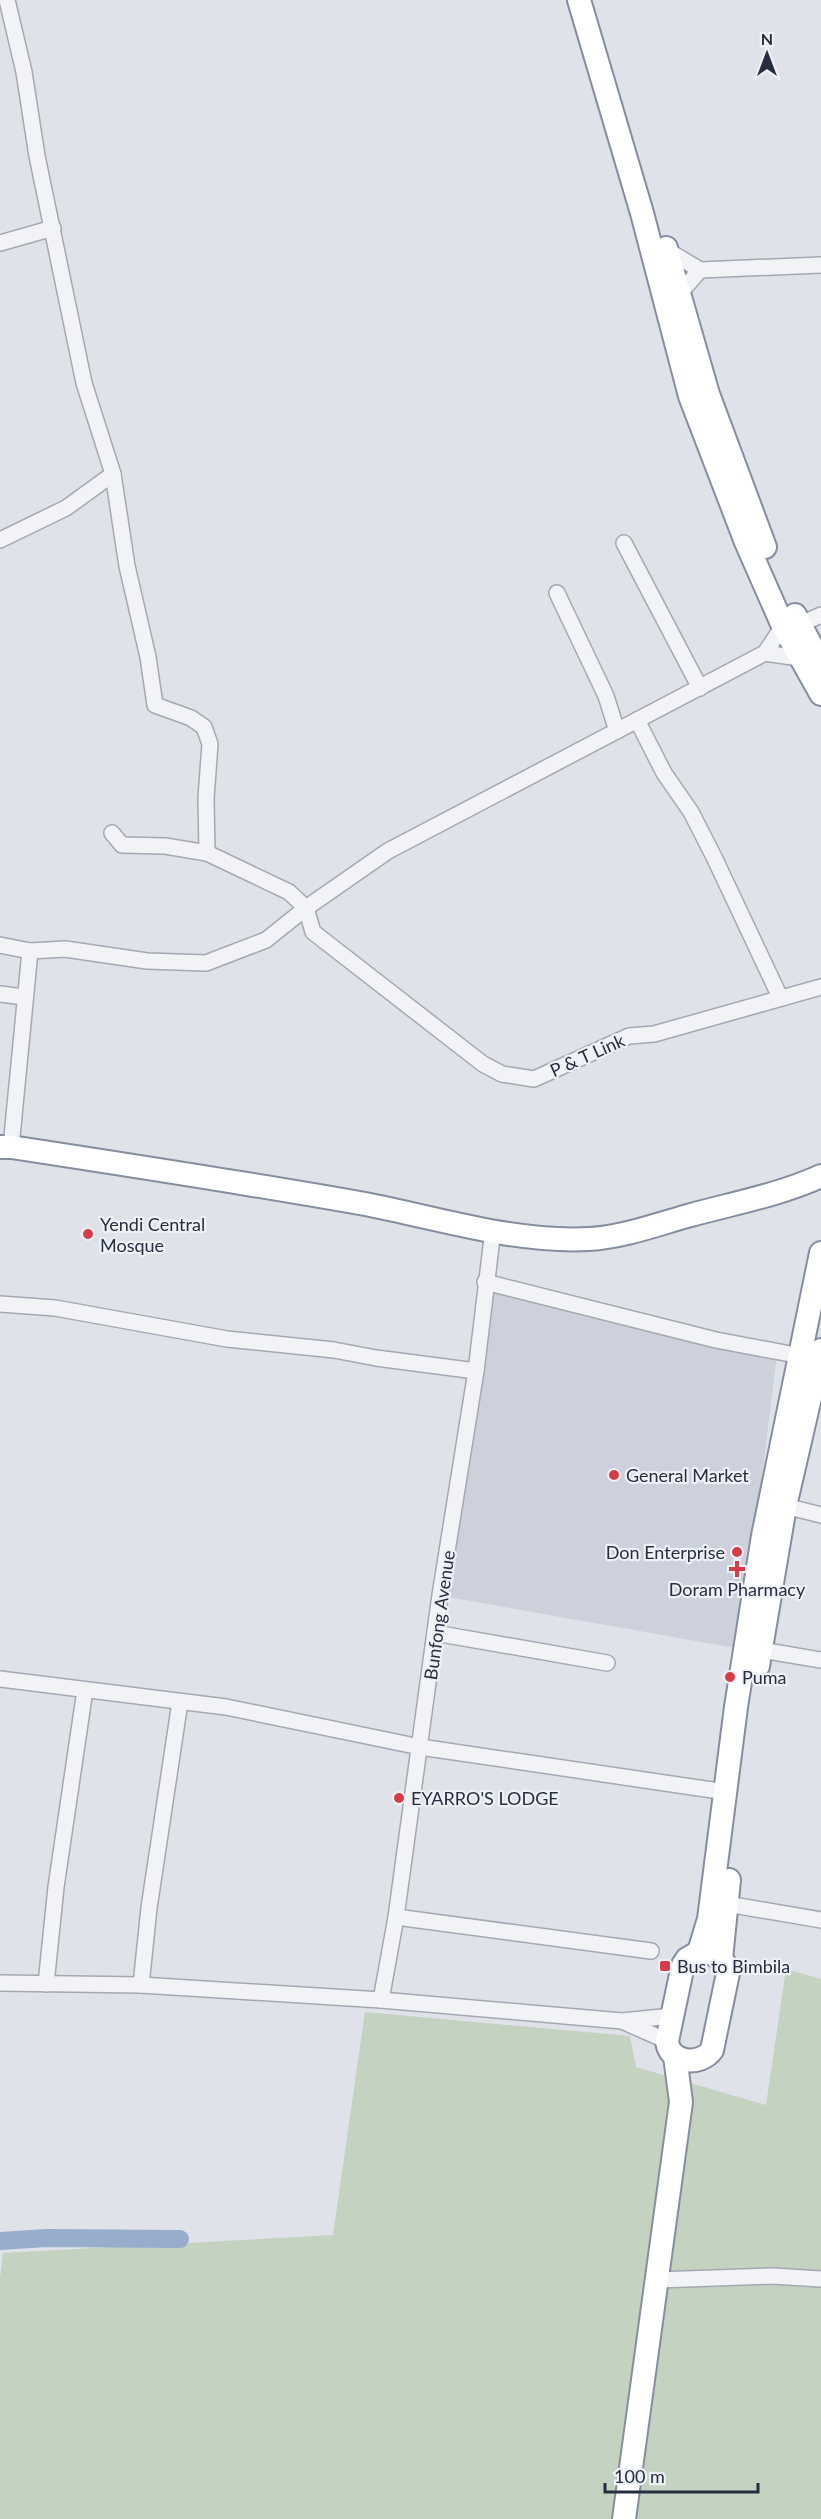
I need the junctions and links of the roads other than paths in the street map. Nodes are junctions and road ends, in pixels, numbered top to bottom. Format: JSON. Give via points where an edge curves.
{"nodes":[{"id":1,"x":7,"y":0,"type":"edge"},
{"id":2,"x":579,"y":0,"type":"edge"},
{"id":3,"x":593,"y":0,"type":"edge"},
{"id":4,"x":53,"y":228,"type":"junction"},
{"id":5,"x":0,"y":243,"type":"edge"},
{"id":6,"x":667,"y":250,"type":"junction"},
{"id":7,"x":821,"y":265,"type":"edge"},
{"id":8,"x":700,"y":270,"type":"junction"},
{"id":9,"x":680,"y":293,"type":"junction"},
{"id":10,"x":112,"y":474,"type":"junction"},
{"id":11,"x":0,"y":540,"type":"edge"},
{"id":12,"x":624,"y":543,"type":"dead end"},
{"id":13,"x":557,"y":593,"type":"dead end"},
{"id":14,"x":821,"y":615,"type":"edge"},
{"id":15,"x":789,"y":628,"type":"junction"},
{"id":16,"x":765,"y":653,"type":"junction"},
{"id":17,"x":799,"y":658,"type":"junction"},
{"id":18,"x":821,"y":664,"type":"edge"},
{"id":19,"x":700,"y":688,"type":"junction"},
{"id":20,"x":821,"y":694,"type":"edge"},
{"id":21,"x":638,"y":720,"type":"junction"},
{"id":22,"x":617,"y":731,"type":"junction"},
{"id":23,"x":112,"y":833,"type":"dead end"},
{"id":24,"x":207,"y":853,"type":"junction"},
{"id":25,"x":306,"y":908,"type":"junction"},
{"id":26,"x":0,"y":945,"type":"edge"},
{"id":27,"x":30,"y":951,"type":"junction"},
{"id":28,"x":821,"y":987,"type":"edge"},
{"id":29,"x":0,"y":994,"type":"edge"},
{"id":30,"x":24,"y":997,"type":"junction"},
{"id":31,"x":780,"y":997,"type":"junction"},
{"id":32,"x":5,"y":1147,"type":"edge"},
{"id":33,"x":821,"y":1176,"type":"edge"},
{"id":34,"x":821,"y":1189,"type":"edge"},
{"id":35,"x":790,"y":1190,"type":"junction"},
{"id":36,"x":493,"y":1230,"type":"junction"},
{"id":37,"x":821,"y":1253,"type":"edge"},
{"id":38,"x":486,"y":1282,"type":"junction"},
{"id":39,"x":0,"y":1304,"type":"edge"},
{"id":40,"x":811,"y":1353,"type":"edge"},
{"id":41,"x":476,"y":1371,"type":"junction"},
{"id":42,"x":785,"y":1506,"type":"junction"},
{"id":43,"x":821,"y":1515,"type":"edge"},
{"id":44,"x":435,"y":1633,"type":"junction"},
{"id":45,"x":760,"y":1650,"type":"junction"},
{"id":46,"x":821,"y":1660,"type":"edge"},
{"id":47,"x":607,"y":1663,"type":"dead end"},
{"id":48,"x":0,"y":1679,"type":"edge"},
{"id":49,"x":85,"y":1690,"type":"junction"},
{"id":50,"x":180,"y":1702,"type":"junction"},
{"id":51,"x":420,"y":1746,"type":"junction"},
{"id":52,"x":726,"y":1792,"type":"junction"},
{"id":53,"x":727,"y":1904,"type":"junction"},
{"id":54,"x":396,"y":1917,"type":"junction"},
{"id":55,"x":821,"y":1920,"type":"edge"},
{"id":56,"x":651,"y":1950,"type":"dead end"},
{"id":57,"x":699,"y":1952,"type":"junction"},
{"id":58,"x":721,"y":1959,"type":"junction"},
{"id":59,"x":0,"y":1983,"type":"edge"},
{"id":60,"x":46,"y":1984,"type":"junction"},
{"id":61,"x":141,"y":1985,"type":"junction"},
{"id":62,"x":381,"y":2000,"type":"junction"},
{"id":63,"x":672,"y":2016,"type":"junction"},
{"id":64,"x":622,"y":2021,"type":"junction"},
{"id":65,"x":671,"y":2049,"type":"junction"},
{"id":66,"x":702,"y":2059,"type":"junction"},
{"id":67,"x":681,"y":2102,"type":"junction"},
{"id":68,"x":821,"y":2279,"type":"edge"},
{"id":69,"x":657,"y":2280,"type":"junction"},
{"id":70,"x":624,"y":2519,"type":"edge"}],
"edges":[{"from":1,"to":4,"type":"street"},
{"from":2,"to":15,"type":"highway","via":[[642,213],[690,396],[746,542]]},
{"from":3,"to":6,"type":"highway"},
{"from":4,"to":5,"type":"street"},
{"from":4,"to":10,"type":"street","via":[[84,383]]},
{"from":6,"to":8,"type":"street"},
{"from":6,"to":9,"type":"highway"},
{"from":7,"to":8,"type":"street"},
{"from":8,"to":9,"type":"street"},
{"from":9,"to":15,"type":"highway","via":[[708,394]]},
{"from":10,"to":11,"type":"street","via":[[66,508]]},
{"from":10,"to":24,"type":"street","via":[[155,705],[204,727],[210,744]]},
{"from":12,"to":19,"type":"street"},
{"from":13,"to":22,"type":"street","via":[[606,696]]},
{"from":14,"to":15,"type":"street"},
{"from":15,"to":16,"type":"street"},
{"from":15,"to":17,"type":"highway"},
{"from":15,"to":18,"type":"highway"},
{"from":16,"to":17,"type":"street"},
{"from":16,"to":19,"type":"street"},
{"from":17,"to":20,"type":"highway"},
{"from":19,"to":21,"type":"street"},
{"from":21,"to":22,"type":"street"},
{"from":21,"to":31,"type":"street","via":[[664,773],[691,812]]},
{"from":22,"to":25,"type":"street","via":[[388,851]]},
{"from":23,"to":24,"type":"street","via":[[122,845],[165,846]]},
{"from":24,"to":25,"type":"street","via":[[289,892]]},
{"from":25,"to":27,"type":"street","via":[[266,940],[206,963],[147,961],[65,949]]},
{"from":25,"to":31,"type":"street","name":"P & T Link","via":[[313,932],[483,1064],[502,1074],[534,1079],[629,1036],[654,1034]]},
{"from":26,"to":27,"type":"street"},
{"from":27,"to":30,"type":"street"},
{"from":28,"to":31,"type":"street","name":"P & T Link"},
{"from":29,"to":30,"type":"street"},
{"from":30,"to":32,"type":"street"},
{"from":32,"to":36,"type":"highway","via":[[344,1200]]},
{"from":33,"to":35,"type":"highway"},
{"from":34,"to":35,"type":"highway"},
{"from":35,"to":36,"type":"highway","via":[[591,1239],[546,1238]]},
{"from":36,"to":38,"type":"street","name":"Bunfong Avenue"},
{"from":37,"to":40,"type":"highway"},
{"from":38,"to":40,"type":"street","via":[[705,1337]]},
{"from":38,"to":41,"type":"street","name":"Bunfong Avenue"},
{"from":39,"to":41,"type":"street","via":[[55,1308],[227,1339]]},
{"from":40,"to":42,"type":"highway"},
{"from":40,"to":52,"type":"highway","via":[[763,1536]]},
{"from":41,"to":44,"type":"street","name":"Bunfong Avenue"},
{"from":42,"to":43,"type":"street"},
{"from":42,"to":45,"type":"highway"},
{"from":44,"to":47,"type":"street"},
{"from":44,"to":51,"type":"street","name":"Bunfong Avenue"},
{"from":45,"to":46,"type":"street"},
{"from":45,"to":53,"type":"highway","via":[[732,1838]]},
{"from":48,"to":49,"type":"street"},
{"from":49,"to":50,"type":"street"},
{"from":49,"to":60,"type":"street"},
{"from":50,"to":51,"type":"street","via":[[267,1714]]},
{"from":50,"to":61,"type":"street"},
{"from":51,"to":52,"type":"street"},
{"from":51,"to":54,"type":"street","name":"Bunfong Avenue"},
{"from":52,"to":57,"type":"highway","via":[[710,1919]]},
{"from":53,"to":55,"type":"street"},
{"from":53,"to":58,"type":"highway"},
{"from":54,"to":56,"type":"street"},
{"from":54,"to":62,"type":"street","name":"Bunfong Avenue"},
{"from":57,"to":58,"type":"highway"},
{"from":57,"to":63,"type":"highway","via":[[683,1965]]},
{"from":58,"to":66,"type":"highway","via":[[728,1973],[712,2050]]},
{"from":59,"to":60,"type":"street"},
{"from":60,"to":61,"type":"street"},
{"from":61,"to":62,"type":"street"},
{"from":62,"to":64,"type":"street"},
{"from":63,"to":64,"type":"street"},
{"from":63,"to":65,"type":"highway"},
{"from":64,"to":65,"type":"street"},
{"from":65,"to":66,"type":"highway","via":[[691,2061]]},
{"from":65,"to":67,"type":"highway"},
{"from":66,"to":67,"type":"highway"},
{"from":67,"to":69,"type":"highway"},
{"from":68,"to":69,"type":"street","via":[[773,2276]]},
{"from":69,"to":70,"type":"highway"}]}
